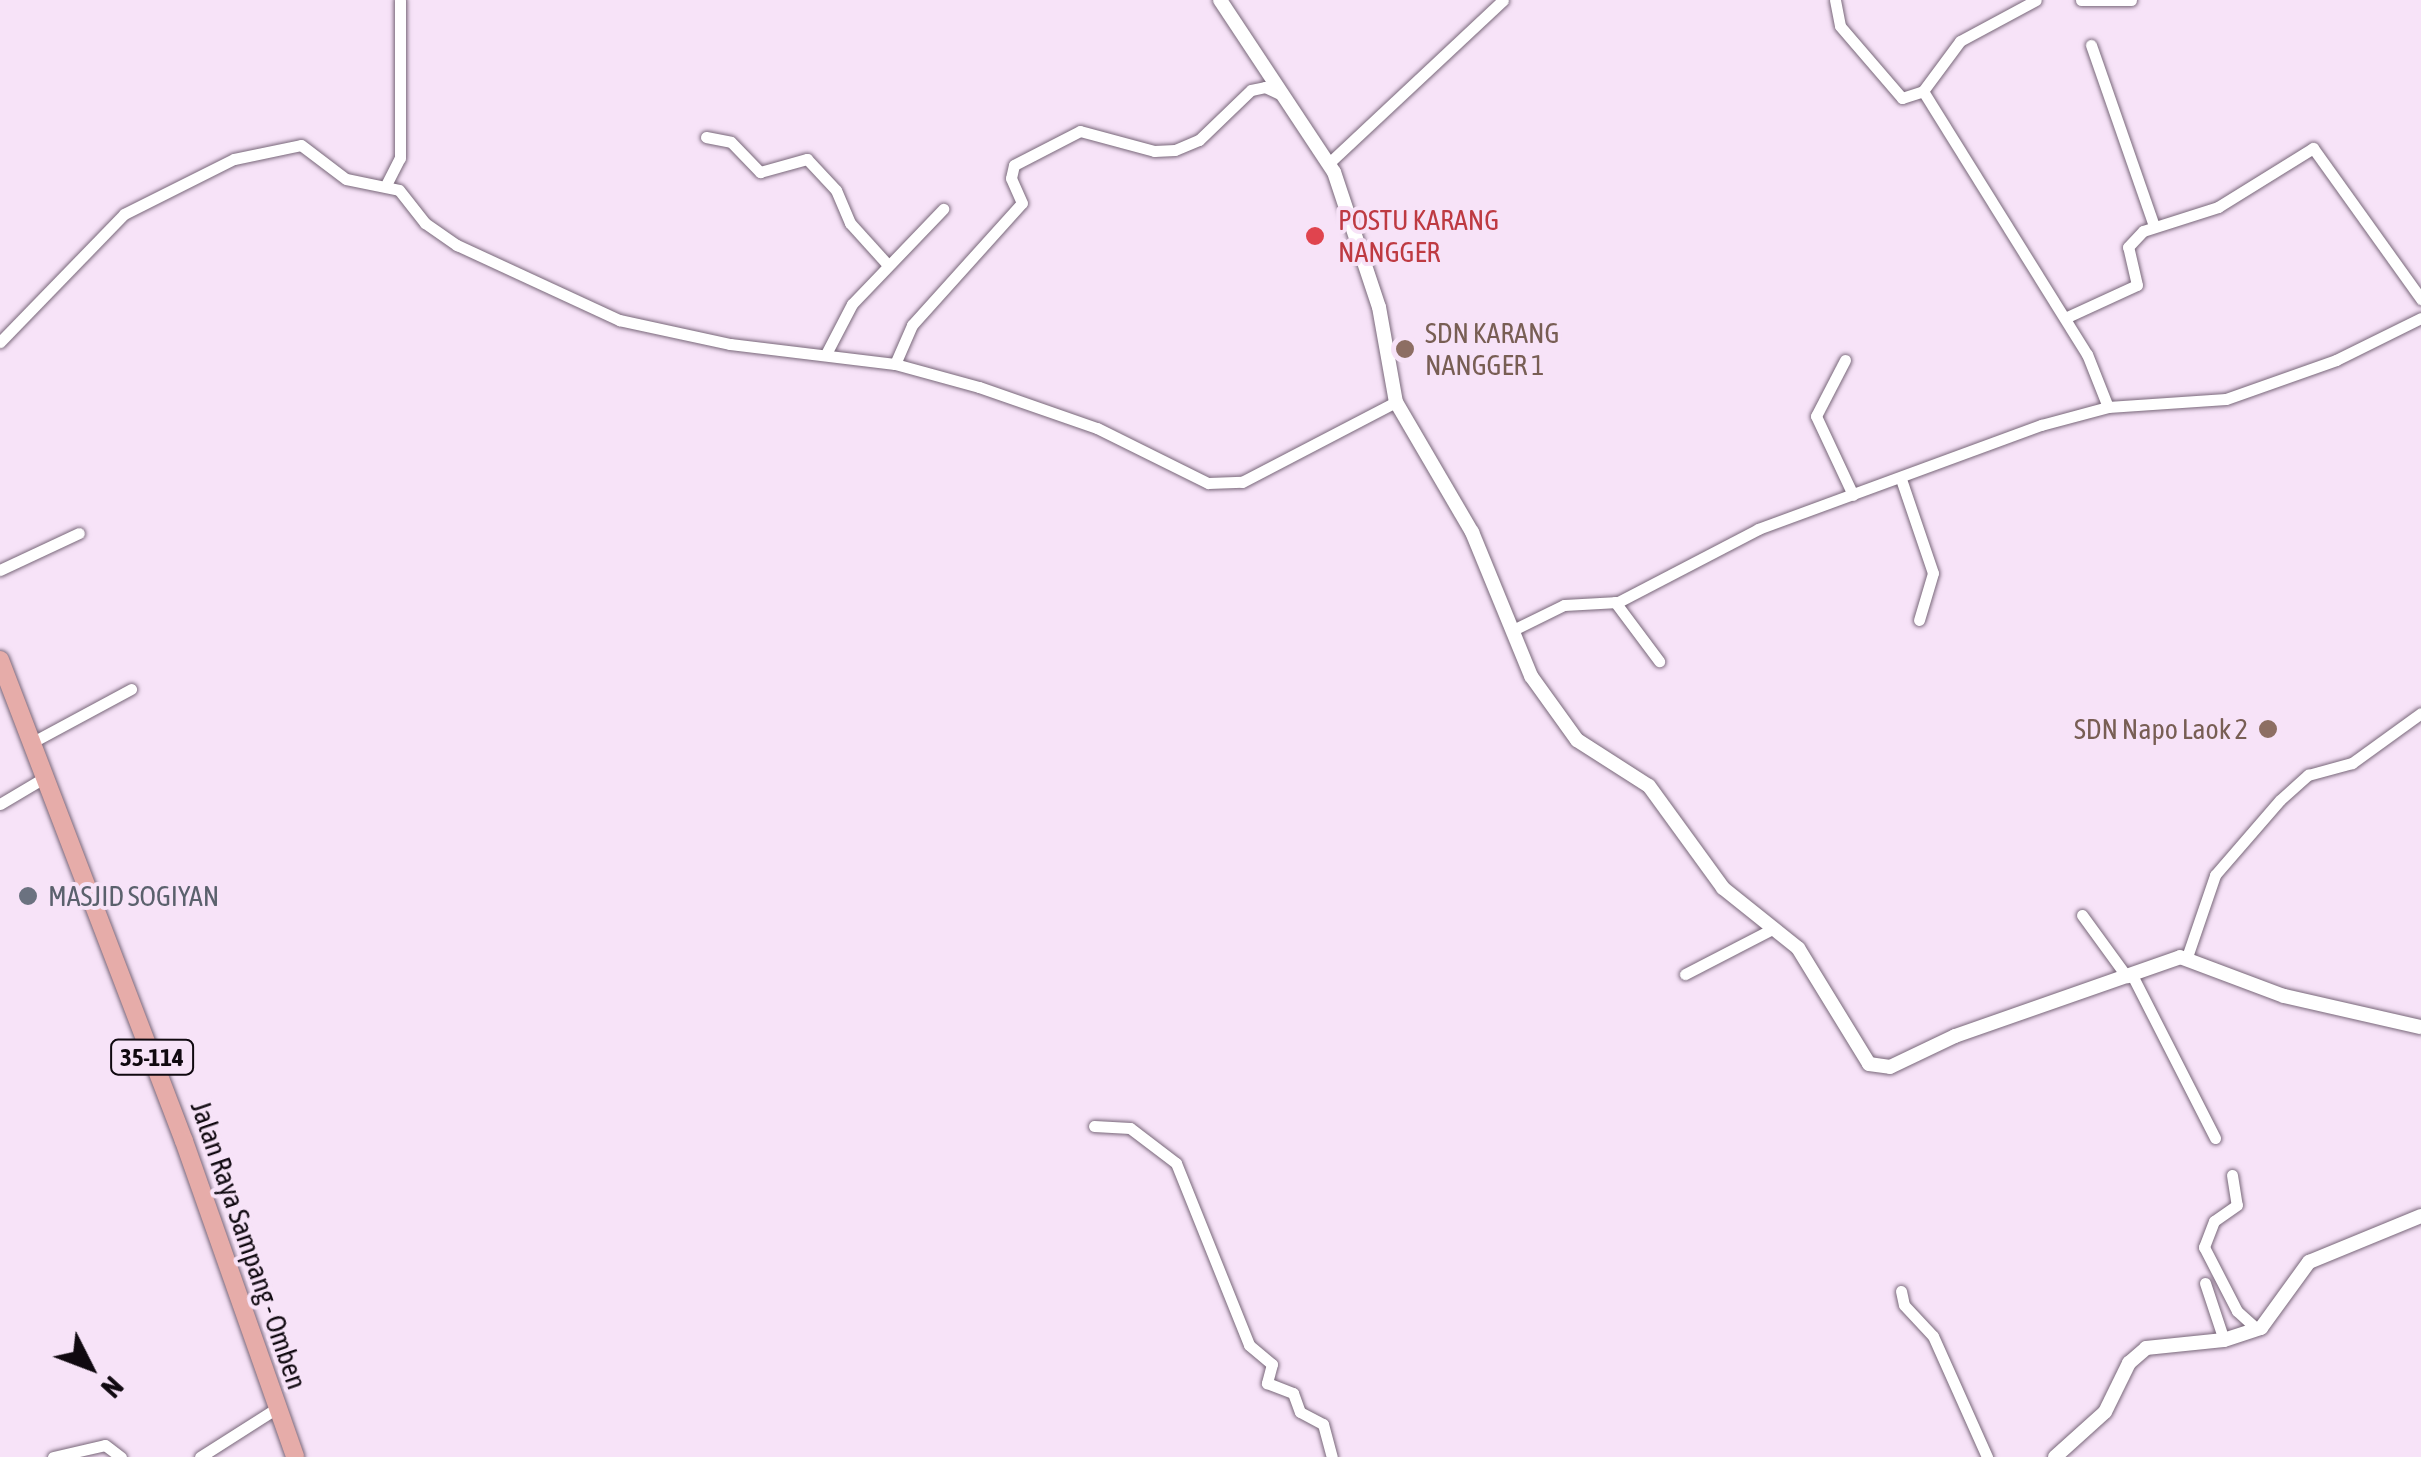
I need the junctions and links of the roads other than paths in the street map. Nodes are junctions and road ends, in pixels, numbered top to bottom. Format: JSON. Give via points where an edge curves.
{"nodes":[{"id":1,"x":400,"y":0,"type":"edge"},
{"id":2,"x":1220,"y":0,"type":"edge"},
{"id":3,"x":1503,"y":0,"type":"edge"},
{"id":4,"x":1835,"y":0,"type":"edge"},
{"id":5,"x":2036,"y":0,"type":"edge"},
{"id":6,"x":2081,"y":0,"type":"edge"},
{"id":7,"x":2131,"y":0,"type":"edge"},
{"id":8,"x":2092,"y":45,"type":"dead end"},
{"id":9,"x":1923,"y":92,"type":"junction"},
{"id":10,"x":1280,"y":94,"type":"junction"},
{"id":11,"x":706,"y":138,"type":"dead end"},
{"id":12,"x":1329,"y":164,"type":"junction"},
{"id":13,"x":387,"y":183,"type":"junction"},
{"id":14,"x":943,"y":209,"type":"dead end"},
{"id":15,"x":2154,"y":226,"type":"junction"},
{"id":16,"x":888,"y":264,"type":"junction"},
{"id":17,"x":2421,"y":298,"type":"edge"},
{"id":18,"x":2066,"y":318,"type":"junction"},
{"id":19,"x":2421,"y":318,"type":"edge"},
{"id":20,"x":0,"y":342,"type":"edge"},
{"id":21,"x":826,"y":352,"type":"junction"},
{"id":22,"x":1845,"y":360,"type":"dead end"},
{"id":23,"x":895,"y":364,"type":"junction"},
{"id":24,"x":1396,"y":402,"type":"junction"},
{"id":25,"x":2108,"y":407,"type":"junction"},
{"id":26,"x":1901,"y":479,"type":"junction"},
{"id":27,"x":1853,"y":496,"type":"junction"},
{"id":28,"x":79,"y":533,"type":"dead end"},
{"id":29,"x":0,"y":570,"type":"edge"},
{"id":30,"x":1615,"y":602,"type":"junction"},
{"id":31,"x":1919,"y":620,"type":"dead end"},
{"id":32,"x":1513,"y":630,"type":"junction"},
{"id":33,"x":0,"y":660,"type":"edge"},
{"id":34,"x":1659,"y":661,"type":"dead end"},
{"id":35,"x":131,"y":689,"type":"dead end"},
{"id":36,"x":2421,"y":713,"type":"edge"},
{"id":37,"x":29,"y":744,"type":"junction"},
{"id":38,"x":42,"y":779,"type":"junction"},
{"id":39,"x":0,"y":804,"type":"edge"},
{"id":40,"x":2082,"y":914,"type":"dead end"},
{"id":41,"x":1774,"y":928,"type":"junction"},
{"id":42,"x":2187,"y":957,"type":"junction"},
{"id":43,"x":1686,"y":974,"type":"dead end"},
{"id":44,"x":2129,"y":976,"type":"junction"},
{"id":45,"x":2421,"y":1027,"type":"edge"},
{"id":46,"x":1094,"y":1126,"type":"dead end"},
{"id":47,"x":2215,"y":1138,"type":"dead end"},
{"id":48,"x":2232,"y":1176,"type":"dead end"},
{"id":49,"x":2421,"y":1216,"type":"edge"},
{"id":50,"x":2206,"y":1283,"type":"dead end"},
{"id":51,"x":1902,"y":1291,"type":"dead end"},
{"id":52,"x":2257,"y":1329,"type":"junction"},
{"id":53,"x":2224,"y":1340,"type":"junction"},
{"id":54,"x":277,"y":1408,"type":"junction"},
{"id":55,"x":53,"y":1457,"type":"edge"},
{"id":56,"x":121,"y":1457,"type":"edge"},
{"id":57,"x":200,"y":1457,"type":"edge"},
{"id":58,"x":294,"y":1457,"type":"edge"},
{"id":59,"x":1332,"y":1457,"type":"edge"},
{"id":60,"x":1987,"y":1457,"type":"edge"},
{"id":61,"x":2055,"y":1457,"type":"edge"}],
"edges":[{"from":1,"to":13,"type":"street","via":[[400,158]]},
{"from":2,"to":10,"type":"street"},
{"from":3,"to":12,"type":"street"},
{"from":4,"to":9,"type":"street","via":[[1840,26],[1891,90],[1902,98]]},
{"from":5,"to":9,"type":"street","via":[[1960,40]]},
{"from":6,"to":7,"type":"street"},
{"from":8,"to":15,"type":"street"},
{"from":9,"to":18,"type":"street"},
{"from":10,"to":12,"type":"street"},
{"from":10,"to":23,"type":"street","via":[[1251,90],[1199,140],[1175,150],[1154,152],[1080,131],[1014,165],[1010,174],[1022,203],[912,325]]},
{"from":11,"to":16,"type":"street","via":[[731,142],[760,172],[807,159],[836,190],[850,224]]},
{"from":12,"to":24,"type":"street","via":[[1379,307]]},
{"from":13,"to":20,"type":"street","via":[[346,180],[302,145],[264,149],[203,171],[101,232]]},
{"from":13,"to":21,"type":"street","via":[[457,245],[619,320],[730,344]]},
{"from":14,"to":16,"type":"street"},
{"from":15,"to":17,"type":"street","via":[[2218,207],[2316,149],[2338,190],[2406,270]]},
{"from":15,"to":18,"type":"street","via":[[2128,246],[2137,285]]},
{"from":16,"to":21,"type":"street","via":[[852,304]]},
{"from":18,"to":25,"type":"street"},
{"from":19,"to":25,"type":"street","via":[[2336,360],[2226,399]]},
{"from":21,"to":23,"type":"street"},
{"from":22,"to":27,"type":"street","via":[[1816,416]]},
{"from":23,"to":24,"type":"street","via":[[1098,428],[1221,486],[1254,476]]},
{"from":24,"to":32,"type":"street","via":[[1472,532]]},
{"from":25,"to":26,"type":"street","via":[[2041,425]]},
{"from":26,"to":27,"type":"street"},
{"from":26,"to":31,"type":"street","via":[[1934,572]]},
{"from":27,"to":30,"type":"street","via":[[1758,529]]},
{"from":28,"to":29,"type":"street"},
{"from":30,"to":32,"type":"street","via":[[1564,605]]},
{"from":30,"to":34,"type":"street"},
{"from":32,"to":41,"type":"street","via":[[1531,676],[1576,740],[1649,786],[1723,888]]},
{"from":33,"to":37,"type":"main road","name":"Jalan Raya Sampang - Omben","number":"35-114"},
{"from":35,"to":37,"type":"street"},
{"from":36,"to":42,"type":"street","via":[[2352,763],[2308,775],[2280,800],[2214,875]]},
{"from":37,"to":38,"type":"main road","name":"Jalan Raya Sampang - Omben","number":"35-114"},
{"from":38,"to":39,"type":"street"},
{"from":38,"to":54,"type":"main road","name":"Jalan Raya Sampang - Omben","number":"35-114","via":[[172,1109]]},
{"from":40,"to":44,"type":"street"},
{"from":41,"to":43,"type":"street"},
{"from":41,"to":44,"type":"street","via":[[1806,958],[1853,1046],[1880,1068]]},
{"from":42,"to":44,"type":"street"},
{"from":42,"to":45,"type":"street","via":[[2284,996]]},
{"from":44,"to":47,"type":"street"},
{"from":46,"to":59,"type":"street","via":[[1130,1128],[1176,1163],[1249,1345],[1272,1364],[1268,1386],[1293,1393],[1300,1412],[1323,1424]]},
{"from":48,"to":52,"type":"street","via":[[2237,1205],[2214,1221],[2204,1247],[2237,1311]]},
{"from":49,"to":52,"type":"street","via":[[2309,1262]]},
{"from":50,"to":53,"type":"street"},
{"from":51,"to":60,"type":"street","via":[[1904,1305],[1933,1336]]},
{"from":52,"to":53,"type":"street"},
{"from":53,"to":61,"type":"street","via":[[2146,1348],[2129,1363],[2105,1412]]},
{"from":54,"to":57,"type":"street"},
{"from":54,"to":58,"type":"main road","name":"Jalan Raya Sampang - Omben","number":"35-114"},
{"from":55,"to":56,"type":"street","via":[[105,1444]]}]}
